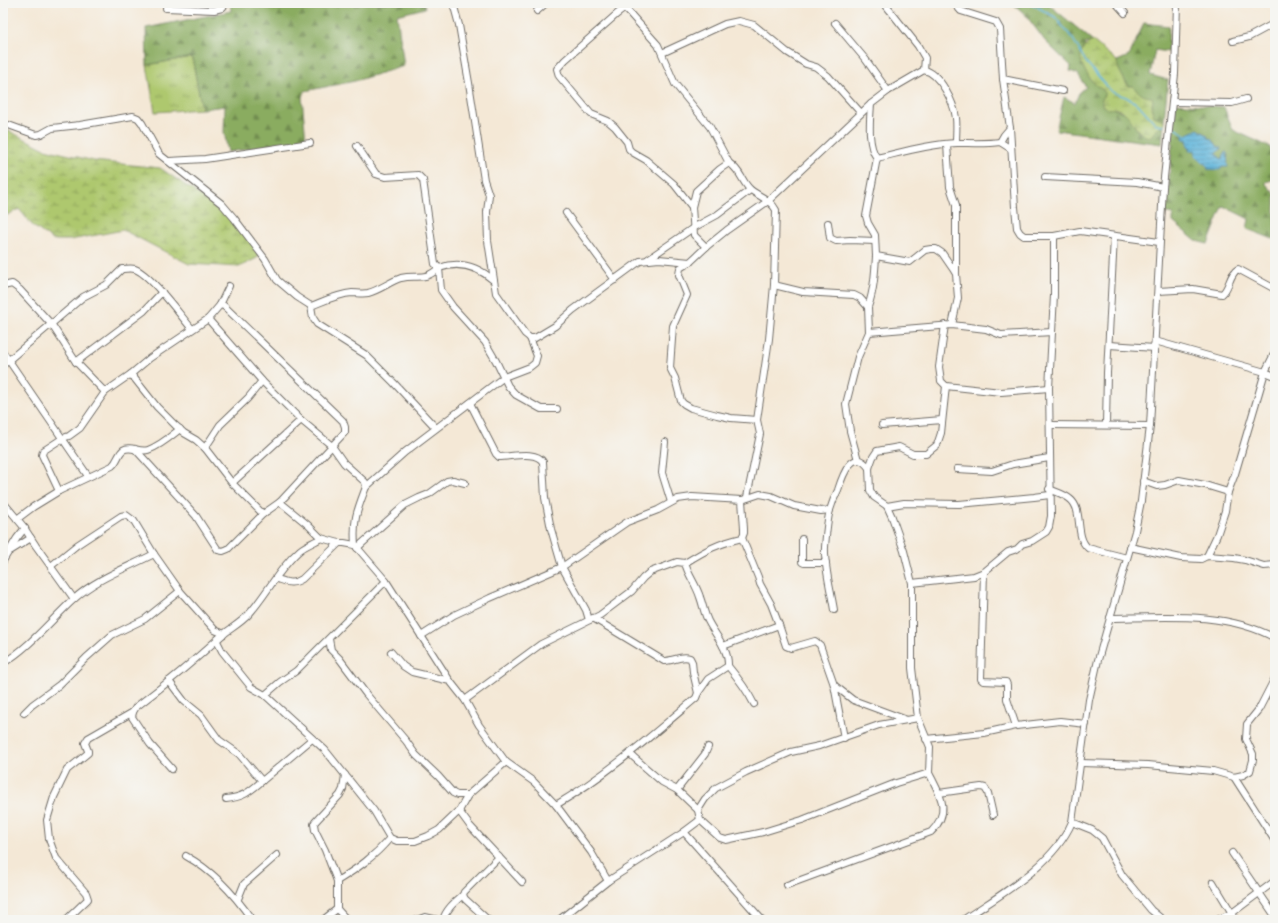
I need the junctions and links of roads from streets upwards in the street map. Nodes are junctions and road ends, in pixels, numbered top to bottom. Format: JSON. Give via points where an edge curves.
{"nodes":[{"id":1,"x":227,"y":3,"type":"edge"},
{"id":2,"x":453,"y":3,"type":"edge"},
{"id":3,"x":546,"y":3,"type":"edge"},
{"id":4,"x":884,"y":3,"type":"edge"},
{"id":5,"x":954,"y":3,"type":"edge"},
{"id":6,"x":1116,"y":3,"type":"edge"},
{"id":7,"x":1177,"y":3,"type":"edge"},
{"id":8,"x":623,"y":6,"type":"edge"},
{"id":9,"x":166,"y":8,"type":"dead end"},
{"id":10,"x":537,"y":10,"type":"dead end"},
{"id":11,"x":1125,"y":13,"type":"dead end"},
{"id":12,"x":1275,"y":23,"type":"edge"},
{"id":13,"x":836,"y":24,"type":"dead end"},
{"id":14,"x":1233,"y":41,"type":"dead end"},
{"id":15,"x":662,"y":53,"type":"junction"},
{"id":16,"x":924,"y":70,"type":"junction"},
{"id":17,"x":1003,"y":79,"type":"junction"},
{"id":18,"x":888,"y":91,"type":"junction"},
{"id":19,"x":1063,"y":91,"type":"dead end"},
{"id":20,"x":1246,"y":99,"type":"dead end"},
{"id":21,"x":1173,"y":102,"type":"junction"},
{"id":22,"x":871,"y":104,"type":"junction"},
{"id":23,"x":862,"y":113,"type":"junction"},
{"id":24,"x":3,"y":123,"type":"edge"},
{"id":25,"x":1010,"y":128,"type":"junction"},
{"id":26,"x":1000,"y":142,"type":"junction"},
{"id":27,"x":310,"y":143,"type":"dead end"},
{"id":28,"x":956,"y":143,"type":"junction"},
{"id":29,"x":947,"y":144,"type":"junction"},
{"id":30,"x":358,"y":146,"type":"dead end"},
{"id":31,"x":1012,"y":149,"type":"junction"},
{"id":32,"x":877,"y":158,"type":"junction"},
{"id":33,"x":169,"y":161,"type":"junction"},
{"id":34,"x":730,"y":163,"type":"junction"},
{"id":35,"x":1045,"y":177,"type":"dead end"},
{"id":36,"x":1163,"y":187,"type":"junction"},
{"id":37,"x":750,"y":190,"type":"junction"},
{"id":38,"x":768,"y":201,"type":"junction"},
{"id":39,"x":692,"y":207,"type":"junction"},
{"id":40,"x":566,"y":213,"type":"dead end"},
{"id":41,"x":828,"y":223,"type":"dead end"},
{"id":42,"x":693,"y":228,"type":"junction"},
{"id":43,"x":1054,"y":236,"type":"junction"},
{"id":44,"x":1114,"y":237,"type":"junction"},
{"id":45,"x":875,"y":241,"type":"junction"},
{"id":46,"x":1159,"y":242,"type":"junction"},
{"id":47,"x":706,"y":247,"type":"junction"},
{"id":48,"x":876,"y":256,"type":"junction"},
{"id":49,"x":647,"y":260,"type":"junction"},
{"id":50,"x":690,"y":262,"type":"junction"},
{"id":51,"x":439,"y":268,"type":"junction"},
{"id":52,"x":956,"y":274,"type":"junction"},
{"id":53,"x":493,"y":280,"type":"junction"},
{"id":54,"x":615,"y":280,"type":"junction"},
{"id":55,"x":774,"y":285,"type":"junction"},
{"id":56,"x":3,"y":286,"type":"edge"},
{"id":57,"x":229,"y":286,"type":"dead end"},
{"id":58,"x":1275,"y":289,"type":"edge"},
{"id":59,"x":1158,"y":291,"type":"junction"},
{"id":60,"x":162,"y":292,"type":"junction"},
{"id":61,"x":220,"y":305,"type":"junction"},
{"id":62,"x":311,"y":306,"type":"junction"},
{"id":63,"x":868,"y":307,"type":"junction"},
{"id":64,"x":208,"y":319,"type":"junction"},
{"id":65,"x":52,"y":325,"type":"junction"},
{"id":66,"x":945,"y":325,"type":"junction"},
{"id":67,"x":952,"y":325,"type":"junction"},
{"id":68,"x":192,"y":329,"type":"junction"},
{"id":69,"x":869,"y":332,"type":"junction"},
{"id":70,"x":1052,"y":332,"type":"junction"},
{"id":71,"x":530,"y":338,"type":"junction"},
{"id":72,"x":1109,"y":345,"type":"junction"},
{"id":73,"x":1155,"y":345,"type":"junction"},
{"id":74,"x":3,"y":352,"type":"edge"},
{"id":75,"x":1275,"y":352,"type":"edge"},
{"id":76,"x":9,"y":361,"type":"junction"},
{"id":77,"x":76,"y":362,"type":"junction"},
{"id":78,"x":3,"y":365,"type":"edge"},
{"id":79,"x":1265,"y":372,"type":"junction"},
{"id":80,"x":132,"y":374,"type":"junction"},
{"id":81,"x":1275,"y":376,"type":"edge"},
{"id":82,"x":504,"y":377,"type":"junction"},
{"id":83,"x":262,"y":381,"type":"junction"},
{"id":84,"x":946,"y":386,"type":"junction"},
{"id":85,"x":1049,"y":388,"type":"junction"},
{"id":86,"x":105,"y":392,"type":"junction"},
{"id":87,"x":470,"y":403,"type":"junction"},
{"id":88,"x":557,"y":409,"type":"dead end"},
{"id":89,"x":301,"y":420,"type":"junction"},
{"id":90,"x":757,"y":420,"type":"junction"},
{"id":91,"x":942,"y":420,"type":"junction"},
{"id":92,"x":882,"y":425,"type":"dead end"},
{"id":93,"x":1050,"y":425,"type":"junction"},
{"id":94,"x":1106,"y":425,"type":"junction"},
{"id":95,"x":1150,"y":426,"type":"junction"},
{"id":96,"x":436,"y":428,"type":"junction"},
{"id":97,"x":180,"y":429,"type":"junction"},
{"id":98,"x":63,"y":438,"type":"junction"},
{"id":99,"x":665,"y":442,"type":"dead end"},
{"id":100,"x":332,"y":446,"type":"junction"},
{"id":101,"x":205,"y":448,"type":"junction"},
{"id":102,"x":135,"y":449,"type":"junction"},
{"id":103,"x":1049,"y":458,"type":"junction"},
{"id":104,"x":858,"y":460,"type":"junction"},
{"id":105,"x":869,"y":468,"type":"junction"},
{"id":106,"x":958,"y":468,"type":"dead end"},
{"id":107,"x":88,"y":476,"type":"junction"},
{"id":108,"x":1143,"y":481,"type":"junction"},
{"id":109,"x":465,"y":483,"type":"dead end"},
{"id":110,"x":232,"y":484,"type":"junction"},
{"id":111,"x":366,"y":487,"type":"junction"},
{"id":112,"x":59,"y":491,"type":"junction"},
{"id":113,"x":1050,"y":492,"type":"junction"},
{"id":114,"x":1228,"y":492,"type":"junction"},
{"id":115,"x":744,"y":499,"type":"junction"},
{"id":116,"x":3,"y":502,"type":"edge"},
{"id":117,"x":280,"y":502,"type":"junction"},
{"id":118,"x":671,"y":502,"type":"junction"},
{"id":119,"x":887,"y":506,"type":"junction"},
{"id":120,"x":830,"y":510,"type":"junction"},
{"id":121,"x":263,"y":514,"type":"junction"},
{"id":122,"x":17,"y":519,"type":"junction"},
{"id":123,"x":25,"y":528,"type":"junction"},
{"id":124,"x":31,"y":538,"type":"junction"},
{"id":125,"x":321,"y":538,"type":"junction"},
{"id":126,"x":742,"y":538,"type":"junction"},
{"id":127,"x":802,"y":539,"type":"dead end"},
{"id":128,"x":339,"y":543,"type":"junction"},
{"id":129,"x":356,"y":547,"type":"junction"},
{"id":130,"x":1130,"y":547,"type":"junction"},
{"id":131,"x":8,"y":553,"type":"junction"},
{"id":132,"x":154,"y":554,"type":"junction"},
{"id":133,"x":1206,"y":556,"type":"junction"},
{"id":134,"x":1127,"y":558,"type":"junction"},
{"id":135,"x":3,"y":561,"type":"edge"},
{"id":136,"x":685,"y":563,"type":"junction"},
{"id":137,"x":826,"y":563,"type":"junction"},
{"id":138,"x":51,"y":566,"type":"junction"},
{"id":139,"x":1275,"y":566,"type":"edge"},
{"id":140,"x":562,"y":567,"type":"junction"},
{"id":141,"x":984,"y":572,"type":"junction"},
{"id":142,"x":277,"y":579,"type":"junction"},
{"id":143,"x":386,"y":581,"type":"junction"},
{"id":144,"x":912,"y":583,"type":"junction"},
{"id":145,"x":180,"y":591,"type":"junction"},
{"id":146,"x":74,"y":599,"type":"junction"},
{"id":147,"x":834,"y":610,"type":"dead end"},
{"id":148,"x":1110,"y":618,"type":"junction"},
{"id":149,"x":591,"y":619,"type":"junction"},
{"id":150,"x":779,"y":625,"type":"junction"},
{"id":151,"x":224,"y":634,"type":"junction"},
{"id":152,"x":421,"y":636,"type":"junction"},
{"id":153,"x":1275,"y":638,"type":"edge"},
{"id":154,"x":329,"y":639,"type":"junction"},
{"id":155,"x":217,"y":641,"type":"junction"},
{"id":156,"x":723,"y":646,"type":"junction"},
{"id":157,"x":318,"y":649,"type":"junction"},
{"id":158,"x":331,"y":650,"type":"junction"},
{"id":159,"x":391,"y":652,"type":"dead end"},
{"id":160,"x":3,"y":663,"type":"edge"},
{"id":161,"x":728,"y":666,"type":"junction"},
{"id":162,"x":1275,"y":678,"type":"edge"},
{"id":163,"x":169,"y":681,"type":"junction"},
{"id":164,"x":450,"y":681,"type":"junction"},
{"id":165,"x":834,"y":685,"type":"junction"},
{"id":166,"x":698,"y":693,"type":"junction"},
{"id":167,"x":265,"y":695,"type":"junction"},
{"id":168,"x":465,"y":700,"type":"junction"},
{"id":169,"x":754,"y":704,"type":"dead end"},
{"id":170,"x":132,"y":712,"type":"junction"},
{"id":171,"x":24,"y":713,"type":"dead end"},
{"id":172,"x":918,"y":718,"type":"junction"},
{"id":173,"x":906,"y":720,"type":"junction"},
{"id":174,"x":1086,"y":724,"type":"junction"},
{"id":175,"x":1016,"y":726,"type":"junction"},
{"id":176,"x":844,"y":738,"type":"junction"},
{"id":177,"x":312,"y":739,"type":"junction"},
{"id":178,"x":926,"y":739,"type":"junction"},
{"id":179,"x":708,"y":747,"type":"dead end"},
{"id":180,"x":630,"y":754,"type":"junction"},
{"id":181,"x":506,"y":762,"type":"junction"},
{"id":182,"x":1081,"y":763,"type":"junction"},
{"id":183,"x":172,"y":769,"type":"dead end"},
{"id":184,"x":929,"y":773,"type":"junction"},
{"id":185,"x":345,"y":775,"type":"junction"},
{"id":186,"x":1234,"y":777,"type":"junction"},
{"id":187,"x":262,"y":781,"type":"junction"},
{"id":188,"x":677,"y":790,"type":"junction"},
{"id":189,"x":939,"y":793,"type":"junction"},
{"id":190,"x":468,"y":795,"type":"junction"},
{"id":191,"x":226,"y":799,"type":"dead end"},
{"id":192,"x":556,"y":805,"type":"junction"},
{"id":193,"x":459,"y":810,"type":"junction"},
{"id":194,"x":698,"y":810,"type":"junction"},
{"id":195,"x":993,"y":815,"type":"dead end"},
{"id":196,"x":700,"y":820,"type":"junction"},
{"id":197,"x":1072,"y":822,"type":"junction"},
{"id":198,"x":684,"y":832,"type":"junction"},
{"id":199,"x":390,"y":838,"type":"junction"},
{"id":200,"x":1275,"y":841,"type":"edge"},
{"id":201,"x":1232,"y":853,"type":"dead end"},
{"id":202,"x":277,"y":855,"type":"dead end"},
{"id":203,"x":186,"y":856,"type":"dead end"},
{"id":204,"x":499,"y":857,"type":"junction"},
{"id":205,"x":337,"y":881,"type":"junction"},
{"id":206,"x":608,"y":881,"type":"junction"},
{"id":207,"x":1275,"y":881,"type":"edge"},
{"id":208,"x":522,"y":882,"type":"dead end"},
{"id":209,"x":1213,"y":882,"type":"dead end"},
{"id":210,"x":787,"y":885,"type":"dead end"},
{"id":211,"x":1259,"y":893,"type":"junction"},
{"id":212,"x":463,"y":895,"type":"junction"},
{"id":213,"x":238,"y":899,"type":"junction"},
{"id":214,"x":337,"y":909,"type":"junction"},
{"id":215,"x":1232,"y":913,"type":"junction"},
{"id":216,"x":1275,"y":916,"type":"edge"},
{"id":217,"x":66,"y":920,"type":"edge"},
{"id":218,"x":252,"y":920,"type":"edge"},
{"id":219,"x":323,"y":920,"type":"edge"},
{"id":220,"x":347,"y":920,"type":"edge"},
{"id":221,"x":417,"y":920,"type":"edge"},
{"id":222,"x":438,"y":920,"type":"edge"},
{"id":223,"x":443,"y":920,"type":"edge"},
{"id":224,"x":488,"y":920,"type":"edge"},
{"id":225,"x":559,"y":920,"type":"edge"},
{"id":226,"x":762,"y":920,"type":"edge"},
{"id":227,"x":963,"y":920,"type":"edge"},
{"id":228,"x":1163,"y":920,"type":"edge"},
{"id":229,"x":1217,"y":920,"type":"edge"},
{"id":230,"x":1236,"y":920,"type":"edge"}],
"edges":[{"from":1,"to":9,"type":"street","via":[[222,8],[214,10]]},
{"from":2,"to":53,"type":"street","via":[[459,24],[488,195],[488,241]]},
{"from":3,"to":10,"type":"street"},
{"from":4,"to":16,"type":"street","via":[[918,46],[925,58]]},
{"from":5,"to":17,"type":"street","via":[[961,11],[996,22],[1000,29]]},
{"from":6,"to":11,"type":"street"},
{"from":7,"to":21,"type":"street"},
{"from":8,"to":15,"type":"street","via":[[658,45]]},
{"from":8,"to":39,"type":"street","via":[[565,60],[557,69],[559,76],[591,114],[615,127],[627,142],[629,149],[674,184]]},
{"from":12,"to":14,"type":"street","via":[[1248,37]]},
{"from":13,"to":18,"type":"street"},
{"from":15,"to":23,"type":"street","via":[[725,24],[739,21],[754,25],[787,52],[828,76]]},
{"from":15,"to":34,"type":"street","via":[[675,84],[710,127]]},
{"from":16,"to":18,"type":"street"},
{"from":16,"to":28,"type":"street","via":[[937,78],[951,101],[956,117]]},
{"from":17,"to":19,"type":"street"},
{"from":17,"to":25,"type":"street"},
{"from":18,"to":22,"type":"street"},
{"from":20,"to":21,"type":"street","via":[[1232,103]]},
{"from":21,"to":36,"type":"street"},
{"from":22,"to":23,"type":"street"},
{"from":22,"to":32,"type":"street","via":[[871,137],[873,154]]},
{"from":23,"to":38,"type":"street"},
{"from":24,"to":33,"type":"street","via":[[36,135],[52,128],[133,116],[142,123],[159,154]]},
{"from":25,"to":26,"type":"street"},
{"from":25,"to":31,"type":"street"},
{"from":26,"to":28,"type":"street"},
{"from":26,"to":31,"type":"street"},
{"from":27,"to":33,"type":"street","via":[[205,159]]},
{"from":28,"to":29,"type":"street"},
{"from":29,"to":32,"type":"street"},
{"from":29,"to":52,"type":"street","via":[[950,187],[956,205]]},
{"from":30,"to":51,"type":"street","via":[[376,174],[385,177],[418,175],[423,180],[435,264]]},
{"from":31,"to":43,"type":"street","via":[[1017,228],[1024,236]]},
{"from":32,"to":45,"type":"street","via":[[866,216],[875,235]]},
{"from":33,"to":62,"type":"street","via":[[222,204],[265,260],[277,280],[297,298]]},
{"from":34,"to":37,"type":"street","via":[[741,174]]},
{"from":34,"to":39,"type":"street","via":[[696,191]]},
{"from":35,"to":36,"type":"street","via":[[1137,182]]},
{"from":36,"to":46,"type":"street"},
{"from":37,"to":38,"type":"street"},
{"from":37,"to":42,"type":"street","via":[[717,215]]},
{"from":38,"to":47,"type":"street"},
{"from":38,"to":55,"type":"street","via":[[774,205],[777,215]]},
{"from":39,"to":42,"type":"street"},
{"from":40,"to":54,"type":"street"},
{"from":41,"to":45,"type":"street","via":[[832,240]]},
{"from":42,"to":47,"type":"street","via":[[694,235]]},
{"from":42,"to":49,"type":"street"},
{"from":43,"to":44,"type":"street","via":[[1080,231]]},
{"from":43,"to":70,"type":"street"},
{"from":44,"to":46,"type":"street"},
{"from":44,"to":72,"type":"street"},
{"from":45,"to":48,"type":"street"},
{"from":46,"to":59,"type":"street"},
{"from":47,"to":50,"type":"street"},
{"from":48,"to":52,"type":"street","via":[[910,262],[925,250],[936,250],[942,254]]},
{"from":48,"to":63,"type":"street","via":[[872,296]]},
{"from":49,"to":50,"type":"street"},
{"from":49,"to":54,"type":"street","via":[[640,261]]},
{"from":50,"to":90,"type":"street","via":[[680,268],[679,275],[687,295],[673,326],[670,368],[681,401],[691,408],[717,415]]},
{"from":51,"to":53,"type":"street","via":[[451,265],[469,266],[484,272]]},
{"from":51,"to":62,"type":"street","via":[[431,275],[406,277],[391,281],[375,291],[365,294],[352,293]]},
{"from":51,"to":82,"type":"street","via":[[441,290],[485,342]]},
{"from":52,"to":67,"type":"street","via":[[958,298]]},
{"from":53,"to":71,"type":"street","via":[[499,299]]},
{"from":54,"to":71,"type":"street","via":[[555,326],[535,338]]},
{"from":55,"to":63,"type":"street","via":[[802,292],[854,295]]},
{"from":55,"to":90,"type":"street"},
{"from":56,"to":65,"type":"street","via":[[12,284],[20,290]]},
{"from":57,"to":61,"type":"street"},
{"from":58,"to":59,"type":"street","via":[[1238,269],[1222,294],[1193,289]]},
{"from":59,"to":73,"type":"street"},
{"from":60,"to":65,"type":"street","via":[[142,273],[134,269],[122,269],[106,285],[83,297]]},
{"from":60,"to":68,"type":"street"},
{"from":60,"to":77,"type":"street","via":[[144,311]]},
{"from":61,"to":64,"type":"street"},
{"from":61,"to":100,"type":"street","via":[[224,306],[343,421],[345,432]]},
{"from":62,"to":96,"type":"street","via":[[313,318],[318,324],[366,355]]},
{"from":63,"to":69,"type":"street"},
{"from":64,"to":68,"type":"street"},
{"from":64,"to":83,"type":"street"},
{"from":65,"to":76,"type":"street"},
{"from":65,"to":77,"type":"street"},
{"from":66,"to":67,"type":"street"},
{"from":66,"to":69,"type":"street"},
{"from":66,"to":84,"type":"street","via":[[939,367],[941,381]]},
{"from":67,"to":70,"type":"street","via":[[986,329],[1001,335]]},
{"from":68,"to":80,"type":"street"},
{"from":69,"to":104,"type":"street","via":[[858,357],[846,404]]},
{"from":70,"to":85,"type":"street"},
{"from":71,"to":82,"type":"street","via":[[536,356],[535,363]]},
{"from":72,"to":73,"type":"street"},
{"from":72,"to":94,"type":"street"},
{"from":73,"to":79,"type":"street"},
{"from":73,"to":95,"type":"street"},
{"from":74,"to":76,"type":"street"},
{"from":75,"to":79,"type":"street"},
{"from":76,"to":78,"type":"street"},
{"from":76,"to":98,"type":"street"},
{"from":77,"to":86,"type":"street"},
{"from":79,"to":81,"type":"street"},
{"from":79,"to":114,"type":"street"},
{"from":80,"to":86,"type":"street"},
{"from":80,"to":97,"type":"street","via":[[157,407]]},
{"from":82,"to":87,"type":"street"},
{"from":82,"to":88,"type":"street","via":[[516,395],[541,409]]},
{"from":83,"to":89,"type":"street"},
{"from":83,"to":101,"type":"street","via":[[220,426]]},
{"from":84,"to":85,"type":"street","via":[[1001,392]]},
{"from":84,"to":91,"type":"street"},
{"from":85,"to":93,"type":"street"},
{"from":86,"to":98,"type":"street","via":[[80,428]]},
{"from":87,"to":96,"type":"street"},
{"from":87,"to":140,"type":"street","via":[[499,457],[534,455],[543,462],[544,498],[550,529]]},
{"from":89,"to":100,"type":"street"},
{"from":89,"to":110,"type":"street"},
{"from":90,"to":115,"type":"street","via":[[760,434]]},
{"from":91,"to":92,"type":"street"},
{"from":91,"to":105,"type":"street","via":[[937,445],[926,454],[913,454],[899,447],[876,451]]},
{"from":93,"to":94,"type":"street"},
{"from":93,"to":103,"type":"street"},
{"from":94,"to":95,"type":"street"},
{"from":95,"to":108,"type":"street"},
{"from":96,"to":111,"type":"street"},
{"from":97,"to":101,"type":"street"},
{"from":97,"to":102,"type":"street","via":[[147,450]]},
{"from":98,"to":107,"type":"street"},
{"from":98,"to":112,"type":"street","via":[[43,450],[42,455]]},
{"from":99,"to":118,"type":"street","via":[[661,469]]},
{"from":100,"to":111,"type":"street","via":[[344,464],[365,482]]},
{"from":100,"to":117,"type":"street"},
{"from":101,"to":110,"type":"street"},
{"from":102,"to":107,"type":"street","via":[[124,449],[112,466]]},
{"from":102,"to":121,"type":"street","via":[[196,516],[218,550],[228,549]]},
{"from":103,"to":106,"type":"street","via":[[1013,464],[992,471]]},
{"from":103,"to":113,"type":"street"},
{"from":104,"to":105,"type":"street","via":[[863,461]]},
{"from":104,"to":120,"type":"street","via":[[848,467]]},
{"from":105,"to":119,"type":"street","via":[[871,494]]},
{"from":107,"to":112,"type":"street"},
{"from":108,"to":114,"type":"street","via":[[1157,486],[1179,480]]},
{"from":108,"to":130,"type":"street"},
{"from":109,"to":129,"type":"street","via":[[447,481],[429,494],[418,498]]},
{"from":110,"to":121,"type":"street"},
{"from":111,"to":129,"type":"street","via":[[355,517]]},
{"from":112,"to":122,"type":"street"},
{"from":113,"to":119,"type":"street","via":[[1034,498],[959,504],[904,503]]},
{"from":113,"to":134,"type":"street","via":[[1068,497],[1074,503],[1084,544],[1088,548]]},
{"from":113,"to":141,"type":"street","via":[[1049,527],[1046,532],[1008,552]]},
{"from":114,"to":133,"type":"street","via":[[1217,535]]},
{"from":115,"to":118,"type":"street","via":[[692,497]]},
{"from":115,"to":120,"type":"street","via":[[760,494],[794,506],[821,512]]},
{"from":115,"to":126,"type":"street"},
{"from":116,"to":122,"type":"street"},
{"from":117,"to":121,"type":"street"},
{"from":117,"to":125,"type":"street"},
{"from":118,"to":140,"type":"street","via":[[627,522]]},
{"from":119,"to":144,"type":"street","via":[[904,551]]},
{"from":120,"to":137,"type":"street","via":[[825,548]]},
{"from":122,"to":123,"type":"street"},
{"from":123,"to":124,"type":"street"},
{"from":123,"to":131,"type":"street"},
{"from":124,"to":131,"type":"street"},
{"from":124,"to":138,"type":"street"},
{"from":125,"to":128,"type":"street"},
{"from":125,"to":142,"type":"street","via":[[301,549]]},
{"from":126,"to":136,"type":"street","via":[[708,548]]},
{"from":126,"to":150,"type":"street"},
{"from":127,"to":137,"type":"street","via":[[802,562]]},
{"from":128,"to":129,"type":"street"},
{"from":128,"to":142,"type":"street","via":[[302,579],[291,583]]},
{"from":129,"to":143,"type":"street"},
{"from":130,"to":133,"type":"street","via":[[1181,558],[1201,559]]},
{"from":130,"to":134,"type":"street"},
{"from":131,"to":135,"type":"street"},
{"from":132,"to":138,"type":"street","via":[[134,521],[126,515],[91,535]]},
{"from":132,"to":145,"type":"street"},
{"from":132,"to":146,"type":"street","via":[[96,582]]},
{"from":133,"to":139,"type":"street"},
{"from":134,"to":148,"type":"street"},
{"from":136,"to":149,"type":"street","via":[[677,562],[650,572],[632,591]]},
{"from":136,"to":156,"type":"street","via":[[701,597],[708,622]]},
{"from":137,"to":147,"type":"street"},
{"from":138,"to":146,"type":"street"},
{"from":140,"to":149,"type":"street"},
{"from":140,"to":152,"type":"street","via":[[476,605]]},
{"from":141,"to":144,"type":"street","via":[[974,576]]},
{"from":141,"to":175,"type":"street","via":[[981,679],[1006,682],[1007,699]]},
{"from":142,"to":151,"type":"street","via":[[248,615]]},
{"from":143,"to":152,"type":"street"},
{"from":143,"to":154,"type":"street"},
{"from":144,"to":172,"type":"street","via":[[912,668]]},
{"from":145,"to":151,"type":"street","via":[[215,630]]},
{"from":145,"to":171,"type":"street","via":[[145,619],[112,635],[64,681]]},
{"from":146,"to":160,"type":"street","via":[[35,637]]},
{"from":148,"to":153,"type":"street","via":[[1213,619],[1237,624]]},
{"from":148,"to":174,"type":"street","via":[[1098,660]]},
{"from":149,"to":166,"type":"street","via":[[664,661],[690,658]]},
{"from":149,"to":168,"type":"street","via":[[541,644]]},
{"from":150,"to":156,"type":"street"},
{"from":150,"to":165,"type":"street","via":[[786,646],[791,648],[815,641],[820,645]]},
{"from":151,"to":155,"type":"street"},
{"from":152,"to":164,"type":"street"},
{"from":154,"to":157,"type":"street"},
{"from":154,"to":158,"type":"street"},
{"from":155,"to":163,"type":"street"},
{"from":155,"to":167,"type":"street","via":[[251,687]]},
{"from":156,"to":161,"type":"street"},
{"from":157,"to":158,"type":"street"},
{"from":157,"to":167,"type":"street","via":[[296,671]]},
{"from":158,"to":190,"type":"street","via":[[416,755],[453,793]]},
{"from":159,"to":164,"type":"street","via":[[412,672]]},
{"from":161,"to":166,"type":"street","via":[[708,679]]},
{"from":161,"to":169,"type":"street","via":[[747,690]]},
{"from":162,"to":186,"type":"street","via":[[1259,709],[1247,724],[1246,739],[1253,754],[1253,766],[1250,771]]},
{"from":163,"to":170,"type":"street"},
{"from":163,"to":187,"type":"street","via":[[184,701],[201,715],[218,740],[239,754]]},
{"from":164,"to":168,"type":"street"},
{"from":165,"to":173,"type":"street","via":[[853,700]]},
{"from":165,"to":176,"type":"street"},
{"from":166,"to":180,"type":"street","via":[[696,698]]},
{"from":167,"to":177,"type":"street"},
{"from":168,"to":181,"type":"street","via":[[479,725]]},
{"from":170,"to":183,"type":"street","via":[[132,717],[150,744]]},
{"from":170,"to":217,"type":"street","via":[[88,738],[85,743],[88,753],[67,770],[54,797],[47,820],[48,839],[56,858],[86,893],[88,899]]},
{"from":172,"to":173,"type":"street"},
{"from":172,"to":178,"type":"street"},
{"from":173,"to":176,"type":"street","via":[[879,725]]},
{"from":174,"to":175,"type":"street","via":[[1060,721]]},
{"from":174,"to":182,"type":"street"},
{"from":175,"to":178,"type":"street","via":[[984,733]]},
{"from":176,"to":194,"type":"street","via":[[790,752],[746,772],[716,788]]},
{"from":177,"to":185,"type":"street","via":[[325,750]]},
{"from":177,"to":187,"type":"street"},
{"from":178,"to":184,"type":"street","via":[[930,747]]},
{"from":179,"to":188,"type":"street"},
{"from":180,"to":188,"type":"street","via":[[662,782]]},
{"from":180,"to":192,"type":"street"},
{"from":181,"to":190,"type":"street"},
{"from":181,"to":192,"type":"street","via":[[534,782]]},
{"from":182,"to":186,"type":"street","via":[[1148,765],[1213,771]]},
{"from":182,"to":197,"type":"street"},
{"from":184,"to":189,"type":"street"},
{"from":184,"to":196,"type":"street","via":[[896,783],[802,820],[726,840],[720,838]]},
{"from":185,"to":199,"type":"street","via":[[374,811]]},
{"from":185,"to":205,"type":"street","via":[[340,795],[314,824]]},
{"from":186,"to":200,"type":"street"},
{"from":187,"to":191,"type":"street","via":[[249,792]]},
{"from":188,"to":194,"type":"street"},
{"from":189,"to":195,"type":"street","via":[[985,788]]},
{"from":189,"to":210,"type":"street","via":[[943,809],[941,821],[931,832]]},
{"from":190,"to":193,"type":"street"},
{"from":192,"to":206,"type":"street","via":[[591,852]]},
{"from":193,"to":199,"type":"street","via":[[440,830],[421,840],[397,841]]},
{"from":193,"to":204,"type":"street"},
{"from":194,"to":196,"type":"street"},
{"from":196,"to":198,"type":"street"},
{"from":197,"to":227,"type":"street","via":[[1066,836],[1046,859],[1025,877]]},
{"from":197,"to":228,"type":"street","via":[[1092,830],[1102,838],[1122,875],[1151,910]]},
{"from":198,"to":206,"type":"street"},
{"from":198,"to":226,"type":"street"},
{"from":199,"to":205,"type":"street","via":[[372,858]]},
{"from":201,"to":211,"type":"street"},
{"from":202,"to":213,"type":"street","via":[[244,884]]},
{"from":203,"to":213,"type":"street","via":[[202,866]]},
{"from":204,"to":208,"type":"street"},
{"from":204,"to":212,"type":"street"},
{"from":205,"to":214,"type":"street"},
{"from":206,"to":225,"type":"street"},
{"from":207,"to":211,"type":"street"},
{"from":209,"to":215,"type":"street"},
{"from":211,"to":215,"type":"street"},
{"from":211,"to":216,"type":"street"},
{"from":212,"to":223,"type":"street","via":[[450,907]]},
{"from":212,"to":224,"type":"street"},
{"from":213,"to":218,"type":"street"},
{"from":214,"to":219,"type":"street"},
{"from":214,"to":220,"type":"street"},
{"from":215,"to":229,"type":"street"},
{"from":215,"to":230,"type":"street"},
{"from":221,"to":222,"type":"street","via":[[425,917]]}]}
